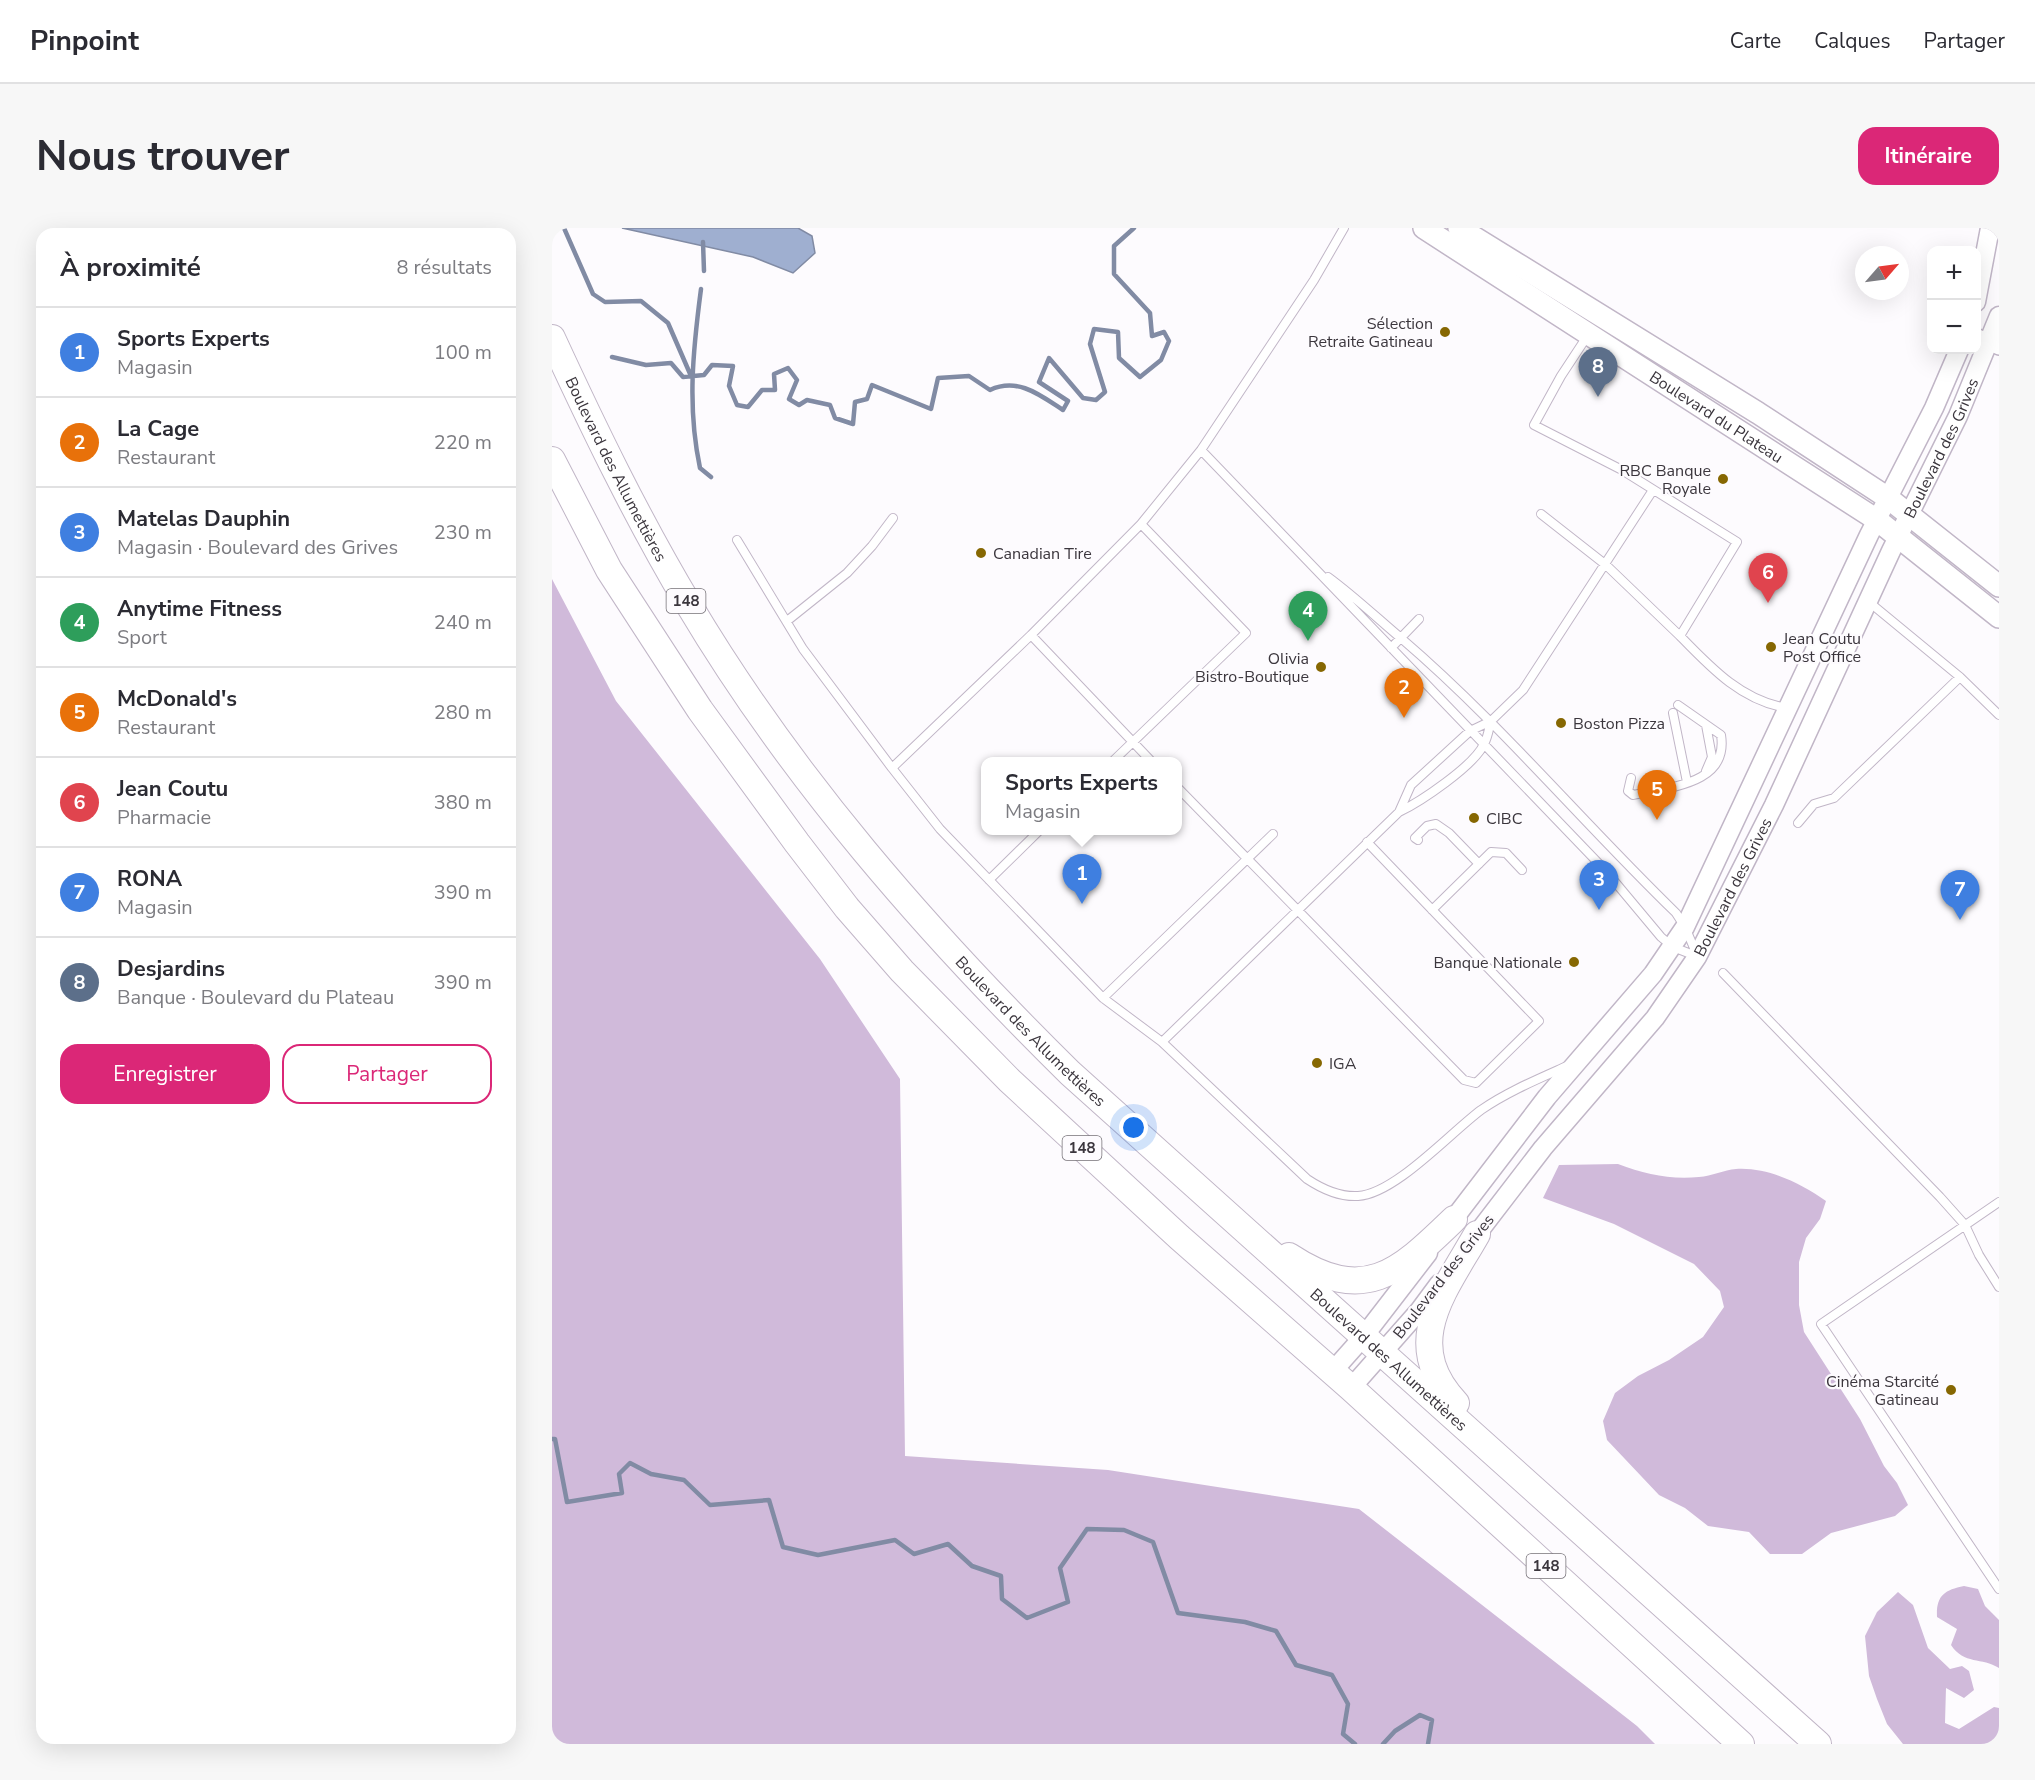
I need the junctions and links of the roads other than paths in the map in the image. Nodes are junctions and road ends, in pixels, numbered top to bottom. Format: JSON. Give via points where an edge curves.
{"nodes":[{"id":1,"x":1344,"y":228,"type":"edge"},
{"id":2,"x":1424,"y":228,"type":"edge"},
{"id":3,"x":1459,"y":228,"type":"edge"},
{"id":4,"x":1990,"y":228,"type":"edge"},
{"id":5,"x":1977,"y":300,"type":"edge"},
{"id":6,"x":1999,"y":316,"type":"edge"},
{"id":7,"x":1590,"y":333,"type":"junction"},
{"id":8,"x":552,"y":338,"type":"edge"},
{"id":9,"x":1989,"y":342,"type":"edge"},
{"id":10,"x":1957,"y":354,"type":"edge"},
{"id":11,"x":1201,"y":450,"type":"junction"},
{"id":12,"x":552,"y":460,"type":"edge"},
{"id":13,"x":1653,"y":490,"type":"junction"},
{"id":14,"x":1888,"y":498,"type":"junction"},
{"id":15,"x":1542,"y":514,"type":"dead end"},
{"id":16,"x":1910,"y":514,"type":"junction"},
{"id":17,"x":892,"y":518,"type":"dead end"},
{"id":18,"x":1877,"y":520,"type":"junction"},
{"id":19,"x":1141,"y":524,"type":"junction"},
{"id":20,"x":1899,"y":536,"type":"junction"},
{"id":21,"x":737,"y":540,"type":"dead end"},
{"id":22,"x":1606,"y":565,"type":"junction"},
{"id":23,"x":1314,"y":567,"type":"junction"},
{"id":24,"x":1999,"y":586,"type":"edge"},
{"id":25,"x":1869,"y":601,"type":"junction"},
{"id":26,"x":1999,"y":617,"type":"edge"},
{"id":27,"x":1419,"y":619,"type":"dead end"},
{"id":28,"x":787,"y":621,"type":"junction"},
{"id":29,"x":1031,"y":635,"type":"junction"},
{"id":30,"x":1680,"y":636,"type":"junction"},
{"id":31,"x":1401,"y":638,"type":"junction"},
{"id":32,"x":1391,"y":648,"type":"junction"},
{"id":33,"x":1960,"y":677,"type":"junction"},
{"id":34,"x":1678,"y":705,"type":"dead end"},
{"id":35,"x":1789,"y":708,"type":"junction"},
{"id":36,"x":1673,"y":713,"type":"dead end"},
{"id":37,"x":1999,"y":716,"type":"edge"},
{"id":38,"x":1491,"y":721,"type":"junction"},
{"id":39,"x":1470,"y":731,"type":"junction"},
{"id":40,"x":1133,"y":742,"type":"junction"},
{"id":41,"x":1484,"y":745,"type":"junction"},
{"id":42,"x":1117,"y":757,"type":"edge"},
{"id":43,"x":1147,"y":757,"type":"edge"},
{"id":44,"x":892,"y":768,"type":"junction"},
{"id":45,"x":1631,"y":778,"type":"dead end"},
{"id":46,"x":1687,"y":782,"type":"junction"},
{"id":47,"x":1182,"y":793,"type":"edge"},
{"id":48,"x":1399,"y":812,"type":"junction"},
{"id":49,"x":1798,"y":823,"type":"dead end"},
{"id":50,"x":1273,"y":834,"type":"dead end"},
{"id":51,"x":1036,"y":835,"type":"edge"},
{"id":52,"x":1418,"y":840,"type":"dead end"},
{"id":53,"x":1366,"y":842,"type":"junction"},
{"id":54,"x":1246,"y":859,"type":"junction"},
{"id":55,"x":1479,"y":864,"type":"junction"},
{"id":56,"x":1522,"y":870,"type":"dead end"},
{"id":57,"x":988,"y":880,"type":"junction"},
{"id":58,"x":1432,"y":910,"type":"junction"},
{"id":59,"x":1298,"y":911,"type":"junction"},
{"id":60,"x":1685,"y":927,"type":"junction"},
{"id":61,"x":1673,"y":947,"type":"junction"},
{"id":62,"x":1697,"y":957,"type":"junction"},
{"id":63,"x":1723,"y":973,"type":"dead end"},
{"id":64,"x":1102,"y":998,"type":"junction"},
{"id":65,"x":1162,"y":1042,"type":"junction"},
{"id":66,"x":1579,"y":1060,"type":"junction"},
{"id":67,"x":1999,"y":1202,"type":"edge"},
{"id":68,"x":1454,"y":1219,"type":"junction"},
{"id":69,"x":1236,"y":1221,"type":"junction"},
{"id":70,"x":1965,"y":1225,"type":"junction"},
{"id":71,"x":1477,"y":1234,"type":"junction"},
{"id":72,"x":1999,"y":1287,"type":"edge"},
{"id":73,"x":1373,"y":1345,"type":"junction"},
{"id":74,"x":1341,"y":1380,"type":"junction"},
{"id":75,"x":1527,"y":1481,"type":"junction"},
{"id":76,"x":1999,"y":1589,"type":"edge"},
{"id":77,"x":1741,"y":1744,"type":"edge"},
{"id":78,"x":1818,"y":1744,"type":"edge"}],
"edges":[{"from":1,"to":11,"type":"lane"},
{"from":2,"to":7,"type":"main road","name":"Boulevard du Plateau"},
{"from":3,"to":14,"type":"main road","name":"Boulevard du Plateau"},
{"from":4,"to":5,"type":"street"},
{"from":6,"to":9,"type":"street","name":"Boulevard des Grives"},
{"from":7,"to":13,"type":"lane","via":[[1534,426]]},
{"from":7,"to":18,"type":"main road","name":"Boulevard du Plateau"},
{"from":8,"to":69,"type":"highway","name":"Boulevard des Allumettières","number":"148","via":[[607,458],[689,606],[814,788],[905,899],[1005,1009],[1079,1081]]},
{"from":9,"to":16,"type":"street","name":"Boulevard des Grives"},
{"from":10,"to":14,"type":"street","name":"Boulevard des Grives"},
{"from":11,"to":19,"type":"lane"},
{"from":11,"to":23,"type":"lane"},
{"from":12,"to":74,"type":"highway","number":"148","via":[[609,570],[663,654],[748,777],[847,908],[917,987],[1009,1080]]},
{"from":13,"to":22,"type":"lane"},
{"from":13,"to":30,"type":"lane","via":[[1737,542]]},
{"from":14,"to":16,"type":"main road","name":"Boulevard du Plateau"},
{"from":14,"to":18,"type":"street","name":"Boulevard des Grives"},
{"from":15,"to":22,"type":"lane"},
{"from":16,"to":20,"type":"street","name":"Boulevard des Grives"},
{"from":16,"to":24,"type":"main road","name":"Boulevard du Plateau"},
{"from":17,"to":28,"type":"lane","via":[[847,573]]},
{"from":18,"to":20,"type":"main road","name":"Boulevard du Plateau"},
{"from":18,"to":35,"type":"street","name":"Boulevard des Grives"},
{"from":19,"to":29,"type":"lane"},
{"from":19,"to":40,"type":"lane","via":[[1246,633]]},
{"from":20,"to":25,"type":"street","name":"Boulevard des Grives"},
{"from":20,"to":26,"type":"main road","name":"Boulevard du Plateau"},
{"from":21,"to":28,"type":"lane"},
{"from":22,"to":30,"type":"lane"},
{"from":22,"to":38,"type":"lane","via":[[1523,690]]},
{"from":23,"to":31,"type":"lane","via":[[1352,594]]},
{"from":23,"to":32,"type":"lane"},
{"from":25,"to":33,"type":"lane"},
{"from":25,"to":62,"type":"street","name":"Boulevard des Grives","via":[[1774,805]]},
{"from":27,"to":31,"type":"lane"},
{"from":28,"to":44,"type":"lane","via":[[802,649]]},
{"from":29,"to":40,"type":"lane"},
{"from":29,"to":44,"type":"lane"},
{"from":30,"to":35,"type":"lane","via":[[1729,682],[1768,705]]},
{"from":31,"to":32,"type":"lane"},
{"from":31,"to":38,"type":"lane"},
{"from":32,"to":39,"type":"lane"},
{"from":33,"to":37,"type":"lane"},
{"from":33,"to":49,"type":"lane","via":[[1834,798],[1814,804]]},
{"from":34,"to":46,"type":"lane","via":[[1721,735],[1723,748],[1704,777]]},
{"from":35,"to":60,"type":"street","name":"Boulevard des Grives"},
{"from":36,"to":46,"type":"lane"},
{"from":38,"to":39,"type":"lane"},
{"from":38,"to":41,"type":"lane"},
{"from":38,"to":60,"type":"lane","via":[[1676,913]]},
{"from":39,"to":41,"type":"lane"},
{"from":39,"to":48,"type":"lane","via":[[1412,785]]},
{"from":40,"to":42,"type":"lane"},
{"from":40,"to":43,"type":"lane"},
{"from":41,"to":48,"type":"lane","via":[[1428,796]]},
{"from":41,"to":61,"type":"lane"},
{"from":44,"to":57,"type":"lane","via":[[940,829]]},
{"from":45,"to":46,"type":"lane","via":[[1628,791],[1633,795]]},
{"from":47,"to":54,"type":"lane"},
{"from":48,"to":53,"type":"lane"},
{"from":50,"to":54,"type":"lane"},
{"from":51,"to":57,"type":"lane"},
{"from":52,"to":55,"type":"lane","via":[[1415,838],[1427,826],[1436,824]]},
{"from":53,"to":58,"type":"lane"},
{"from":53,"to":59,"type":"lane"},
{"from":54,"to":59,"type":"lane"},
{"from":54,"to":64,"type":"lane"},
{"from":55,"to":56,"type":"lane","via":[[1491,852],[1501,851]]},
{"from":55,"to":58,"type":"lane"},
{"from":57,"to":64,"type":"lane"},
{"from":58,"to":59,"type":"lane","via":[[1539,1021],[1476,1083],[1464,1080]]},
{"from":59,"to":65,"type":"lane"},
{"from":60,"to":61,"type":"street","name":"Boulevard des Grives"},
{"from":60,"to":62,"type":"lane"},
{"from":61,"to":62,"type":"lane"},
{"from":61,"to":66,"type":"street","name":"Boulevard des Grives"},
{"from":62,"to":71,"type":"street","name":"Boulevard des Grives","via":[[1649,1025],[1543,1148]]},
{"from":63,"to":70,"type":"lane"},
{"from":64,"to":65,"type":"lane"},
{"from":65,"to":66,"type":"lane","via":[[1307,1179],[1327,1190],[1360,1196],[1395,1181],[1484,1108]]},
{"from":66,"to":68,"type":"street","name":"Boulevard des Grives"},
{"from":67,"to":70,"type":"lane"},
{"from":68,"to":69,"type":"highway","via":[[1409,1262],[1392,1272],[1381,1277],[1349,1279],[1314,1270]]},
{"from":68,"to":73,"type":"street","name":"Boulevard des Grives"},
{"from":69,"to":73,"type":"highway","name":"Boulevard des Allumettières","number":"148"},
{"from":70,"to":72,"type":"lane","via":[[1978,1255]]},
{"from":70,"to":76,"type":"lane","via":[[1821,1324]]},
{"from":71,"to":73,"type":"street","name":"Boulevard des Grives","via":[[1419,1311]]},
{"from":71,"to":75,"type":"highway","via":[[1434,1312],[1427,1342],[1429,1357],[1442,1389]]},
{"from":73,"to":74,"type":"street","name":"Boulevard des Grives"},
{"from":73,"to":75,"type":"highway","name":"Boulevard des Allumettières","number":"148"},
{"from":74,"to":77,"type":"highway","number":"148"},
{"from":75,"to":78,"type":"highway","name":"Boulevard des Allumettières","number":"148"}]}
